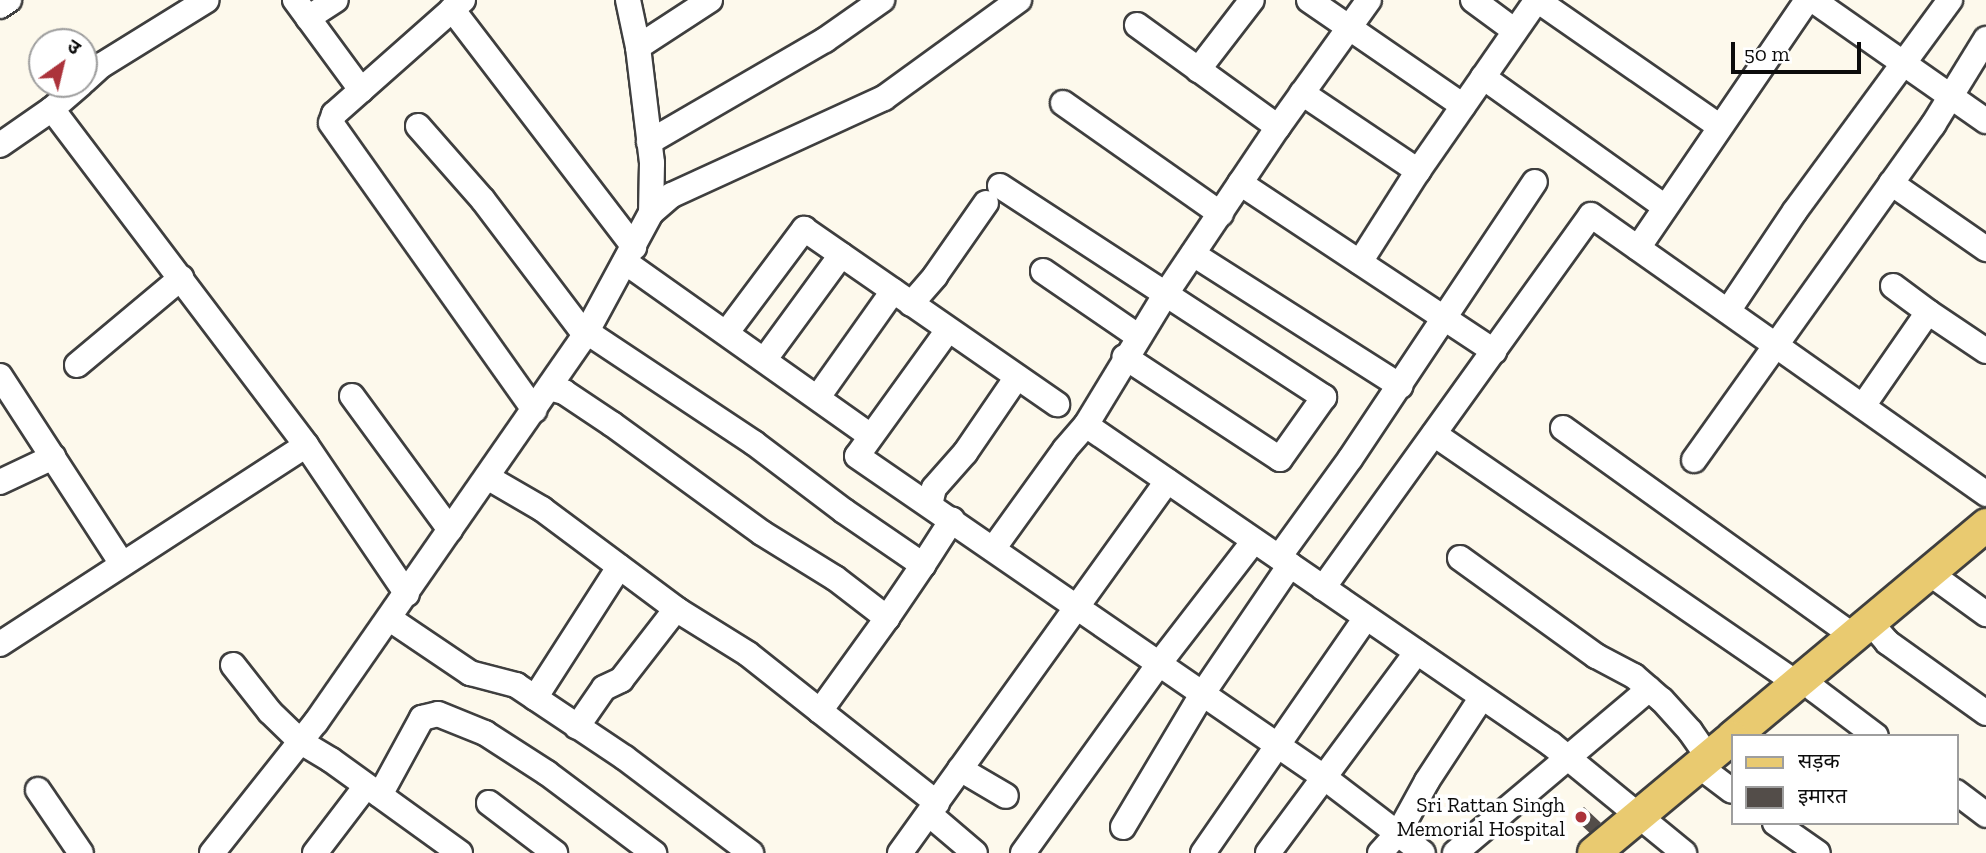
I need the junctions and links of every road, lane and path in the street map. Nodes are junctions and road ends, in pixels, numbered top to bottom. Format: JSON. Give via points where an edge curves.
{"nodes":[{"id":1,"x":9,"y":0,"type":"edge"},
{"id":2,"x":207,"y":0,"type":"edge"},
{"id":3,"x":336,"y":0,"type":"edge"},
{"id":4,"x":628,"y":0,"type":"edge"},
{"id":5,"x":710,"y":0,"type":"edge"},
{"id":6,"x":882,"y":0,"type":"edge"},
{"id":7,"x":1019,"y":0,"type":"edge"},
{"id":8,"x":1252,"y":0,"type":"edge"},
{"id":9,"x":1309,"y":0,"type":"edge"},
{"id":10,"x":1369,"y":0,"type":"edge"},
{"id":11,"x":1473,"y":0,"type":"edge"},
{"id":12,"x":1537,"y":0,"type":"edge"},
{"id":13,"x":1807,"y":0,"type":"edge"},
{"id":14,"x":1813,"y":0,"type":"edge"},
{"id":15,"x":1950,"y":0,"type":"edge"},
{"id":16,"x":458,"y":5,"type":"edge"},
{"id":17,"x":0,"y":6,"type":"edge"},
{"id":18,"x":1842,"y":8,"type":"edge"},
{"id":19,"x":302,"y":9,"type":"edge"},
{"id":20,"x":1137,"y":25,"type":"dead end"},
{"id":21,"x":1350,"y":27,"type":"junction"},
{"id":22,"x":1515,"y":31,"type":"junction"},
{"id":23,"x":1986,"y":39,"type":"edge"},
{"id":24,"x":638,"y":47,"type":"junction"},
{"id":25,"x":1904,"y":64,"type":"junction"},
{"id":26,"x":98,"y":69,"type":"edge"},
{"id":27,"x":1198,"y":70,"type":"junction"},
{"id":28,"x":1483,"y":76,"type":"junction"},
{"id":29,"x":361,"y":90,"type":"junction"},
{"id":30,"x":1302,"y":93,"type":"junction"},
{"id":31,"x":1951,"y":97,"type":"junction"},
{"id":32,"x":65,"y":98,"type":"edge"},
{"id":33,"x":1063,"y":103,"type":"dead end"},
{"id":34,"x":1463,"y":106,"type":"junction"},
{"id":35,"x":52,"y":109,"type":"junction"},
{"id":36,"x":1986,"y":121,"type":"edge"},
{"id":37,"x":418,"y":126,"type":"dead end"},
{"id":38,"x":1719,"y":126,"type":"junction"},
{"id":39,"x":1278,"y":127,"type":"junction"},
{"id":40,"x":649,"y":142,"type":"junction"},
{"id":41,"x":0,"y":145,"type":"edge"},
{"id":42,"x":1418,"y":171,"type":"junction"},
{"id":43,"x":1535,"y":182,"type":"dead end"},
{"id":44,"x":1240,"y":183,"type":"junction"},
{"id":45,"x":1891,"y":183,"type":"junction"},
{"id":46,"x":1664,"y":206,"type":"junction"},
{"id":47,"x":651,"y":213,"type":"junction"},
{"id":48,"x":1221,"y":215,"type":"junction"},
{"id":49,"x":1637,"y":247,"type":"junction"},
{"id":50,"x":1986,"y":249,"type":"edge"},
{"id":51,"x":1193,"y":254,"type":"junction"},
{"id":52,"x":629,"y":255,"type":"junction"},
{"id":53,"x":841,"y":255,"type":"junction"},
{"id":54,"x":1360,"y":262,"type":"junction"},
{"id":55,"x":1043,"y":271,"type":"dead end"},
{"id":56,"x":181,"y":278,"type":"junction"},
{"id":57,"x":1893,"y":286,"type":"dead end"},
{"id":58,"x":1167,"y":292,"type":"junction"},
{"id":59,"x":902,"y":298,"type":"junction"},
{"id":60,"x":1728,"y":311,"type":"junction"},
{"id":61,"x":1928,"y":312,"type":"junction"},
{"id":62,"x":1446,"y":319,"type":"junction"},
{"id":63,"x":948,"y":330,"type":"junction"},
{"id":64,"x":727,"y":332,"type":"junction"},
{"id":65,"x":586,"y":334,"type":"junction"},
{"id":66,"x":1776,"y":345,"type":"junction"},
{"id":67,"x":1132,"y":347,"type":"junction"},
{"id":68,"x":1494,"y":351,"type":"junction"},
{"id":69,"x":1986,"y":351,"type":"edge"},
{"id":70,"x":765,"y":359,"type":"junction"},
{"id":71,"x":78,"y":365,"type":"dead end"},
{"id":72,"x":0,"y":377,"type":"edge"},
{"id":73,"x":1017,"y":377,"type":"junction"},
{"id":74,"x":1400,"y":386,"type":"junction"},
{"id":75,"x":549,"y":388,"type":"junction"},
{"id":76,"x":352,"y":396,"type":"dead end"},
{"id":77,"x":818,"y":397,"type":"junction"},
{"id":78,"x":1057,"y":404,"type":"dead end"},
{"id":79,"x":1863,"y":406,"type":"junction"},
{"id":80,"x":534,"y":410,"type":"junction"},
{"id":81,"x":1086,"y":425,"type":"junction"},
{"id":82,"x":1563,"y":428,"type":"dead end"},
{"id":83,"x":1434,"y":434,"type":"junction"},
{"id":84,"x":872,"y":436,"type":"junction"},
{"id":85,"x":306,"y":445,"type":"junction"},
{"id":86,"x":53,"y":457,"type":"junction"},
{"id":87,"x":1694,"y":460,"type":"dead end"},
{"id":88,"x":486,"y":477,"type":"junction"},
{"id":89,"x":1167,"y":481,"type":"junction"},
{"id":90,"x":0,"y":482,"type":"edge"},
{"id":91,"x":1986,"y":494,"type":"edge"},
{"id":92,"x":930,"y":505,"type":"junction"},
{"id":93,"x":952,"y":520,"type":"junction"},
{"id":94,"x":1986,"y":525,"type":"edge"},
{"id":95,"x":450,"y":530,"type":"junction"},
{"id":96,"x":1254,"y":541,"type":"junction"},
{"id":97,"x":993,"y":549,"type":"junction"},
{"id":98,"x":1460,"y":558,"type":"dead end"},
{"id":99,"x":1284,"y":561,"type":"junction"},
{"id":100,"x":122,"y":564,"type":"junction"},
{"id":101,"x":923,"y":565,"type":"junction"},
{"id":102,"x":619,"y":567,"type":"junction"},
{"id":103,"x":1928,"y":572,"type":"junction"},
{"id":104,"x":1324,"y":588,"type":"junction"},
{"id":105,"x":407,"y":594,"type":"junction"},
{"id":106,"x":676,"y":608,"type":"junction"},
{"id":107,"x":1076,"y":609,"type":"junction"},
{"id":108,"x":1986,"y":614,"type":"edge"},
{"id":109,"x":390,"y":618,"type":"junction"},
{"id":110,"x":887,"y":618,"type":"junction"},
{"id":111,"x":1366,"y":618,"type":"junction"},
{"id":112,"x":1861,"y":628,"type":"junction"},
{"id":113,"x":4,"y":634,"type":"edge"},
{"id":114,"x":1417,"y":652,"type":"junction"},
{"id":115,"x":233,"y":665,"type":"dead end"},
{"id":116,"x":1158,"y":665,"type":"junction"},
{"id":117,"x":1801,"y":679,"type":"junction"},
{"id":118,"x":1649,"y":689,"type":"junction"},
{"id":119,"x":1203,"y":693,"type":"junction"},
{"id":120,"x":1482,"y":697,"type":"junction"},
{"id":121,"x":535,"y":698,"type":"junction"},
{"id":122,"x":820,"y":710,"type":"junction"},
{"id":123,"x":1986,"y":713,"type":"edge"},
{"id":124,"x":578,"y":727,"type":"junction"},
{"id":125,"x":1737,"y":734,"type":"edge"},
{"id":126,"x":1873,"y":734,"type":"edge"},
{"id":127,"x":301,"y":742,"type":"junction"},
{"id":128,"x":1277,"y":745,"type":"junction"},
{"id":129,"x":1719,"y":749,"type":"edge"},
{"id":130,"x":1565,"y":757,"type":"junction"},
{"id":131,"x":960,"y":769,"type":"junction"},
{"id":132,"x":1325,"y":778,"type":"junction"},
{"id":133,"x":1730,"y":785,"type":"edge"},
{"id":134,"x":37,"y":790,"type":"dead end"},
{"id":135,"x":373,"y":790,"type":"junction"},
{"id":136,"x":1958,"y":794,"type":"edge"},
{"id":137,"x":1006,"y":796,"type":"dead end"},
{"id":138,"x":489,"y":803,"type":"dead end"},
{"id":139,"x":933,"y":808,"type":"junction"},
{"id":140,"x":1986,"y":815,"type":"edge"},
{"id":141,"x":1638,"y":818,"type":"junction"},
{"id":142,"x":1778,"y":825,"type":"edge"},
{"id":143,"x":1122,"y":827,"type":"dead end"},
{"id":144,"x":1399,"y":832,"type":"junction"},
{"id":145,"x":81,"y":853,"type":"edge"},
{"id":146,"x":212,"y":853,"type":"edge"},
{"id":147,"x":315,"y":853,"type":"edge"},
{"id":148,"x":460,"y":853,"type":"edge"},
{"id":149,"x":555,"y":853,"type":"edge"},
{"id":150,"x":654,"y":853,"type":"edge"},
{"id":151,"x":751,"y":853,"type":"edge"},
{"id":152,"x":900,"y":853,"type":"edge"},
{"id":153,"x":975,"y":853,"type":"edge"},
{"id":154,"x":1023,"y":853,"type":"edge"},
{"id":155,"x":1203,"y":853,"type":"edge"},
{"id":156,"x":1268,"y":853,"type":"edge"},
{"id":157,"x":1380,"y":853,"type":"edge"},
{"id":158,"x":1423,"y":853,"type":"edge"},
{"id":159,"x":1455,"y":853,"type":"edge"},
{"id":160,"x":1594,"y":853,"type":"edge"},
{"id":161,"x":1684,"y":853,"type":"edge"},
{"id":162,"x":1818,"y":853,"type":"edge"}],
"edges":[{"from":1,"to":17,"type":"street"},
{"from":2,"to":26,"type":"street"},
{"from":3,"to":19,"type":"street"},
{"from":4,"to":24,"type":"street"},
{"from":5,"to":24,"type":"street"},
{"from":6,"to":40,"type":"street","via":[[825,40]]},
{"from":7,"to":47,"type":"street","via":[[884,98],[672,195]]},
{"from":8,"to":27,"type":"street"},
{"from":9,"to":21,"type":"street"},
{"from":10,"to":21,"type":"street"},
{"from":11,"to":22,"type":"street"},
{"from":12,"to":22,"type":"street"},
{"from":12,"to":38,"type":"street"},
{"from":13,"to":38,"type":"street"},
{"from":14,"to":18,"type":"street"},
{"from":15,"to":25,"type":"street"},
{"from":16,"to":29,"type":"street"},
{"from":16,"to":52,"type":"street"},
{"from":18,"to":25,"type":"street"},
{"from":19,"to":29,"type":"street"},
{"from":20,"to":27,"type":"street"},
{"from":21,"to":30,"type":"street"},
{"from":21,"to":34,"type":"street"},
{"from":22,"to":28,"type":"street"},
{"from":23,"to":31,"type":"street"},
{"from":24,"to":40,"type":"street"},
{"from":25,"to":31,"type":"street"},
{"from":25,"to":60,"type":"street"},
{"from":27,"to":39,"type":"street"},
{"from":28,"to":34,"type":"street"},
{"from":28,"to":46,"type":"street"},
{"from":29,"to":80,"type":"street","via":[[334,114],[331,123]]},
{"from":30,"to":39,"type":"street"},
{"from":30,"to":42,"type":"street"},
{"from":31,"to":36,"type":"street"},
{"from":31,"to":45,"type":"street"},
{"from":32,"to":35,"type":"street"},
{"from":33,"to":48,"type":"street"},
{"from":34,"to":42,"type":"street"},
{"from":35,"to":41,"type":"street"},
{"from":35,"to":56,"type":"street"},
{"from":37,"to":65,"type":"street","via":[[483,200]]},
{"from":38,"to":46,"type":"street"},
{"from":39,"to":44,"type":"street"},
{"from":40,"to":47,"type":"street"},
{"from":42,"to":54,"type":"street"},
{"from":43,"to":62,"type":"street"},
{"from":44,"to":48,"type":"street"},
{"from":44,"to":54,"type":"street"},
{"from":45,"to":50,"type":"street"},
{"from":45,"to":66,"type":"street"},
{"from":46,"to":49,"type":"street"},
{"from":47,"to":52,"type":"street"},
{"from":48,"to":51,"type":"street"},
{"from":49,"to":60,"type":"street"},
{"from":49,"to":68,"type":"street","via":[[1591,215]]},
{"from":51,"to":58,"type":"street"},
{"from":51,"to":74,"type":"street"},
{"from":52,"to":64,"type":"street"},
{"from":52,"to":65,"type":"street"},
{"from":53,"to":59,"type":"street"},
{"from":53,"to":64,"type":"street","via":[[804,229]]},
{"from":53,"to":70,"type":"street"},
{"from":54,"to":62,"type":"street"},
{"from":55,"to":67,"type":"street"},
{"from":56,"to":71,"type":"street"},
{"from":56,"to":85,"type":"street"},
{"from":57,"to":61,"type":"street"},
{"from":58,"to":59,"type":"street","via":[[993,194],[935,276]]},
{"from":58,"to":67,"type":"street"},
{"from":58,"to":67,"type":"street","via":[[1324,397],[1280,459]]},
{"from":59,"to":63,"type":"street"},
{"from":59,"to":77,"type":"street"},
{"from":60,"to":66,"type":"street"},
{"from":61,"to":69,"type":"street"},
{"from":61,"to":79,"type":"street"},
{"from":62,"to":68,"type":"street"},
{"from":62,"to":74,"type":"street"},
{"from":63,"to":73,"type":"street"},
{"from":63,"to":84,"type":"street"},
{"from":64,"to":70,"type":"street"},
{"from":65,"to":75,"type":"street"},
{"from":65,"to":101,"type":"street","via":[[754,443]]},
{"from":66,"to":79,"type":"street"},
{"from":66,"to":87,"type":"street"},
{"from":67,"to":81,"type":"street"},
{"from":68,"to":83,"type":"street"},
{"from":70,"to":77,"type":"street"},
{"from":72,"to":86,"type":"street"},
{"from":73,"to":78,"type":"street"},
{"from":73,"to":92,"type":"street","via":[[965,453],[934,488]]},
{"from":74,"to":99,"type":"street"},
{"from":75,"to":80,"type":"street"},
{"from":75,"to":110,"type":"street","via":[[593,411]]},
{"from":76,"to":95,"type":"street"},
{"from":77,"to":84,"type":"street"},
{"from":79,"to":91,"type":"street"},
{"from":80,"to":88,"type":"street"},
{"from":81,"to":89,"type":"street"},
{"from":81,"to":97,"type":"street"},
{"from":82,"to":112,"type":"street"},
{"from":83,"to":104,"type":"street"},
{"from":83,"to":117,"type":"street"},
{"from":84,"to":92,"type":"street","via":[[857,456]]},
{"from":85,"to":100,"type":"street"},
{"from":85,"to":105,"type":"street"},
{"from":86,"to":90,"type":"street"},
{"from":86,"to":100,"type":"street"},
{"from":88,"to":95,"type":"street"},
{"from":88,"to":102,"type":"street","via":[[542,509]]},
{"from":89,"to":96,"type":"street"},
{"from":89,"to":107,"type":"street"},
{"from":92,"to":93,"type":"street"},
{"from":93,"to":97,"type":"street"},
{"from":93,"to":101,"type":"street"},
{"from":94,"to":103,"type":"main road"},
{"from":95,"to":105,"type":"street"},
{"from":96,"to":99,"type":"street"},
{"from":96,"to":116,"type":"street"},
{"from":97,"to":107,"type":"street"},
{"from":98,"to":118,"type":"street"},
{"from":99,"to":104,"type":"street"},
{"from":99,"to":119,"type":"street"},
{"from":100,"to":113,"type":"street"},
{"from":101,"to":110,"type":"street"},
{"from":102,"to":106,"type":"street"},
{"from":102,"to":121,"type":"street"},
{"from":103,"to":108,"type":"street"},
{"from":103,"to":112,"type":"main road"},
{"from":104,"to":111,"type":"street"},
{"from":105,"to":109,"type":"street"},
{"from":106,"to":122,"type":"street","via":[[748,654]]},
{"from":106,"to":124,"type":"street","via":[[621,680],[604,688]]},
{"from":107,"to":116,"type":"street"},
{"from":107,"to":131,"type":"street"},
{"from":109,"to":121,"type":"street","via":[[471,673],[516,685]]},
{"from":109,"to":127,"type":"street"},
{"from":110,"to":122,"type":"street"},
{"from":111,"to":114,"type":"street"},
{"from":111,"to":128,"type":"street"},
{"from":112,"to":117,"type":"main road"},
{"from":112,"to":123,"type":"street"},
{"from":114,"to":120,"type":"street"},
{"from":114,"to":132,"type":"street"},
{"from":115,"to":127,"type":"street"},
{"from":116,"to":119,"type":"street"},
{"from":116,"to":154,"type":"street"},
{"from":117,"to":125,"type":"main road"},
{"from":117,"to":126,"type":"street"},
{"from":118,"to":129,"type":"street","via":[[1690,731]]},
{"from":118,"to":130,"type":"street","via":[[1582,748]]},
{"from":119,"to":128,"type":"street"},
{"from":119,"to":143,"type":"street"},
{"from":120,"to":130,"type":"street"},
{"from":120,"to":144,"type":"street"},
{"from":121,"to":124,"type":"street"},
{"from":122,"to":139,"type":"street"},
{"from":124,"to":151,"type":"street"},
{"from":127,"to":135,"type":"street"},
{"from":127,"to":146,"type":"street"},
{"from":128,"to":132,"type":"street"},
{"from":128,"to":155,"type":"street"},
{"from":129,"to":133,"type":"street"},
{"from":129,"to":141,"type":"main road"},
{"from":130,"to":141,"type":"street"},
{"from":130,"to":159,"type":"street"},
{"from":131,"to":137,"type":"street"},
{"from":131,"to":139,"type":"street"},
{"from":132,"to":144,"type":"street"},
{"from":132,"to":156,"type":"street"},
{"from":134,"to":145,"type":"street"},
{"from":135,"to":147,"type":"street"},
{"from":135,"to":148,"type":"street"},
{"from":135,"to":150,"type":"street","via":[[422,718],[438,714],[485,733]]},
{"from":136,"to":140,"type":"street"},
{"from":138,"to":149,"type":"street"},
{"from":139,"to":152,"type":"street"},
{"from":139,"to":153,"type":"street"},
{"from":141,"to":160,"type":"main road"},
{"from":141,"to":161,"type":"street"},
{"from":142,"to":162,"type":"street"},
{"from":144,"to":157,"type":"street"},
{"from":144,"to":158,"type":"street"}]}
